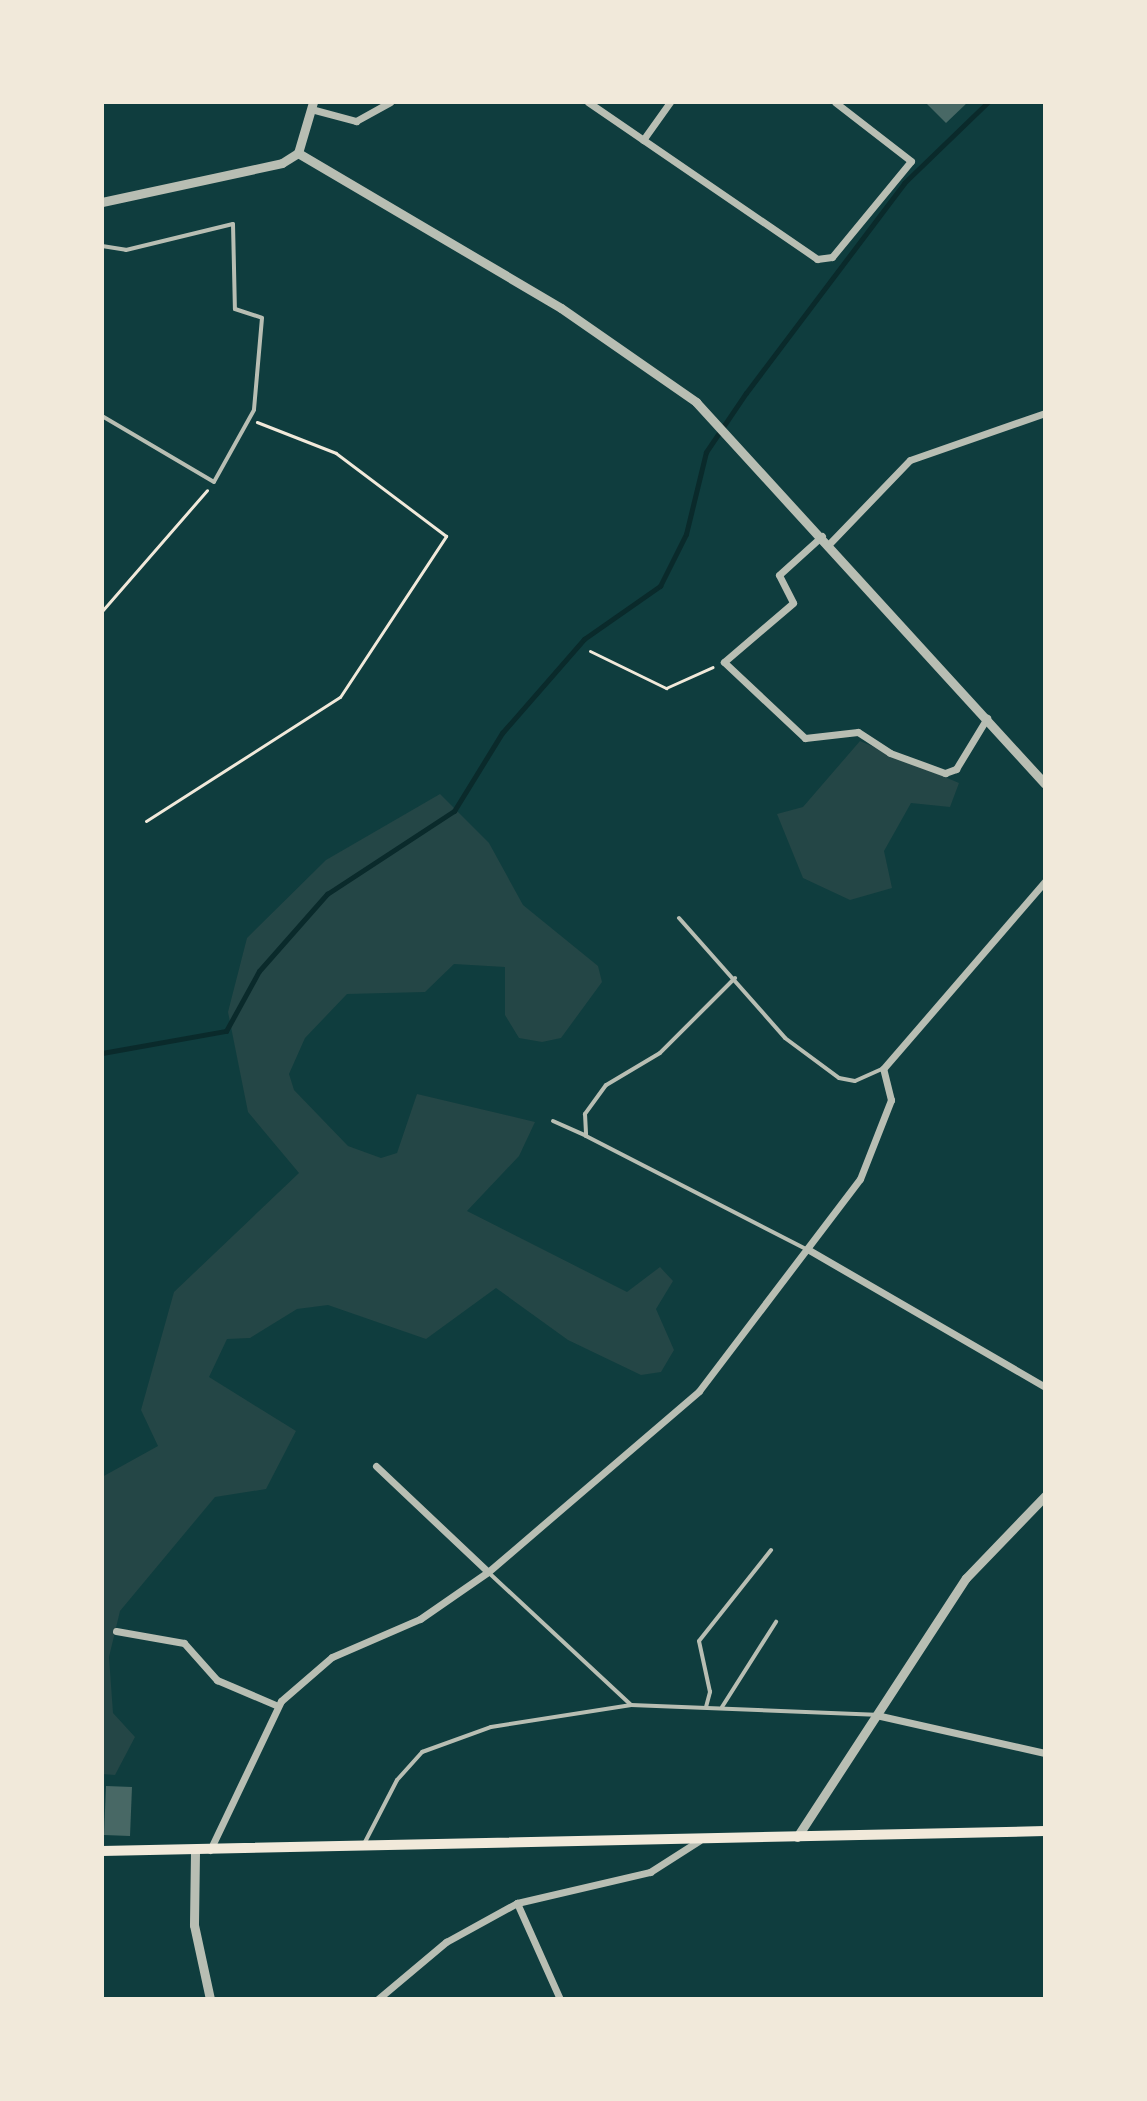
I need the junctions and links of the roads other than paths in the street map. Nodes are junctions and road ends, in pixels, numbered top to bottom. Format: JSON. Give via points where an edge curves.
{"nodes":[{"id":1,"x":390,"y":102,"type":"edge"},
{"id":2,"x":588,"y":102,"type":"edge"},
{"id":3,"x":670,"y":102,"type":"edge"},
{"id":4,"x":835,"y":102,"type":"edge"},
{"id":5,"x":312,"y":106,"type":"edge"},
{"id":6,"x":643,"y":140,"type":"junction"},
{"id":7,"x":298,"y":153,"type":"junction"},
{"id":8,"x":102,"y":202,"type":"edge"},
{"id":9,"x":102,"y":246,"type":"edge"},
{"id":10,"x":1045,"y":413,"type":"edge"},
{"id":11,"x":102,"y":416,"type":"edge"},
{"id":12,"x":823,"y":535,"type":"junction"},
{"id":13,"x":830,"y":543,"type":"junction"},
{"id":14,"x":987,"y":718,"type":"junction"},
{"id":15,"x":1045,"y":784,"type":"edge"},
{"id":16,"x":1045,"y":881,"type":"edge"},
{"id":17,"x":679,"y":918,"type":"dead end"},
{"id":18,"x":735,"y":978,"type":"junction"},
{"id":19,"x":883,"y":1069,"type":"junction"},
{"id":20,"x":553,"y":1121,"type":"dead end"},
{"id":21,"x":586,"y":1136,"type":"junction"},
{"id":22,"x":809,"y":1250,"type":"junction"},
{"id":23,"x":1045,"y":1387,"type":"edge"},
{"id":24,"x":376,"y":1466,"type":"dead end"},
{"id":25,"x":1045,"y":1496,"type":"edge"},
{"id":26,"x":771,"y":1550,"type":"dead end"},
{"id":27,"x":488,"y":1572,"type":"junction"},
{"id":28,"x":776,"y":1622,"type":"dead end"},
{"id":29,"x":116,"y":1631,"type":"dead end"},
{"id":30,"x":631,"y":1705,"type":"junction"},
{"id":31,"x":278,"y":1706,"type":"junction"},
{"id":32,"x":706,"y":1707,"type":"junction"},
{"id":33,"x":722,"y":1707,"type":"junction"},
{"id":34,"x":875,"y":1715,"type":"junction"},
{"id":35,"x":1045,"y":1753,"type":"edge"},
{"id":36,"x":1045,"y":1831,"type":"edge"},
{"id":37,"x":797,"y":1837,"type":"junction"},
{"id":38,"x":700,"y":1840,"type":"junction"},
{"id":39,"x":362,"y":1847,"type":"junction"},
{"id":40,"x":102,"y":1851,"type":"edge"},
{"id":41,"x":195,"y":1852,"type":"junction"},
{"id":42,"x":210,"y":1852,"type":"junction"},
{"id":43,"x":517,"y":1903,"type":"junction"},
{"id":44,"x":210,"y":1999,"type":"edge"},
{"id":45,"x":378,"y":1999,"type":"edge"},
{"id":46,"x":560,"y":1999,"type":"edge"}],
"edges":[{"from":1,"to":5,"type":"street","via":[[356,121]]},
{"from":2,"to":6,"type":"street"},
{"from":3,"to":6,"type":"street"},
{"from":4,"to":6,"type":"street","via":[[911,161],[832,257],[801,254]]},
{"from":5,"to":7,"type":"street"},
{"from":7,"to":8,"type":"street","via":[[282,163]]},
{"from":7,"to":12,"type":"street","via":[[650,368],[696,402]]},
{"from":9,"to":11,"type":"lane","via":[[126,250],[233,224],[235,309],[262,318],[250,419],[214,482]]},
{"from":10,"to":13,"type":"street","via":[[910,460]]},
{"from":12,"to":13,"type":"street"},
{"from":12,"to":14,"type":"street","via":[[779,575],[793,603],[724,662],[805,738],[858,732],[890,753],[945,773],[956,769]]},
{"from":13,"to":14,"type":"street"},
{"from":14,"to":15,"type":"street"},
{"from":16,"to":19,"type":"street"},
{"from":17,"to":18,"type":"lane"},
{"from":18,"to":19,"type":"lane","via":[[774,1028],[839,1078],[855,1081]]},
{"from":18,"to":21,"type":"lane","via":[[660,1053],[606,1085],[585,1114]]},
{"from":19,"to":22,"type":"street","via":[[891,1100],[870,1162]]},
{"from":20,"to":21,"type":"lane"},
{"from":21,"to":22,"type":"lane"},
{"from":22,"to":23,"type":"street"},
{"from":22,"to":27,"type":"street","via":[[699,1391]]},
{"from":24,"to":27,"type":"street"},
{"from":25,"to":34,"type":"street","via":[[966,1578]]},
{"from":26,"to":32,"type":"lane","via":[[699,1641],[710,1692]]},
{"from":27,"to":30,"type":"lane"},
{"from":27,"to":31,"type":"street","via":[[420,1619],[332,1657]]},
{"from":28,"to":33,"type":"lane"},
{"from":29,"to":31,"type":"street","via":[[184,1643],[217,1680]]},
{"from":30,"to":32,"type":"lane"},
{"from":30,"to":39,"type":"lane","via":[[491,1727],[422,1752],[397,1780]]},
{"from":31,"to":42,"type":"street"},
{"from":32,"to":33,"type":"lane"},
{"from":33,"to":34,"type":"lane"},
{"from":34,"to":35,"type":"street"},
{"from":34,"to":37,"type":"street"},
{"from":36,"to":37,"type":"main road"},
{"from":37,"to":38,"type":"main road"},
{"from":38,"to":39,"type":"main road"},
{"from":38,"to":43,"type":"street","via":[[650,1872]]},
{"from":39,"to":42,"type":"main road"},
{"from":40,"to":41,"type":"main road"},
{"from":41,"to":42,"type":"main road"},
{"from":41,"to":44,"type":"street","via":[[194,1925]]},
{"from":43,"to":45,"type":"street","via":[[446,1942]]},
{"from":43,"to":46,"type":"street"}]}
